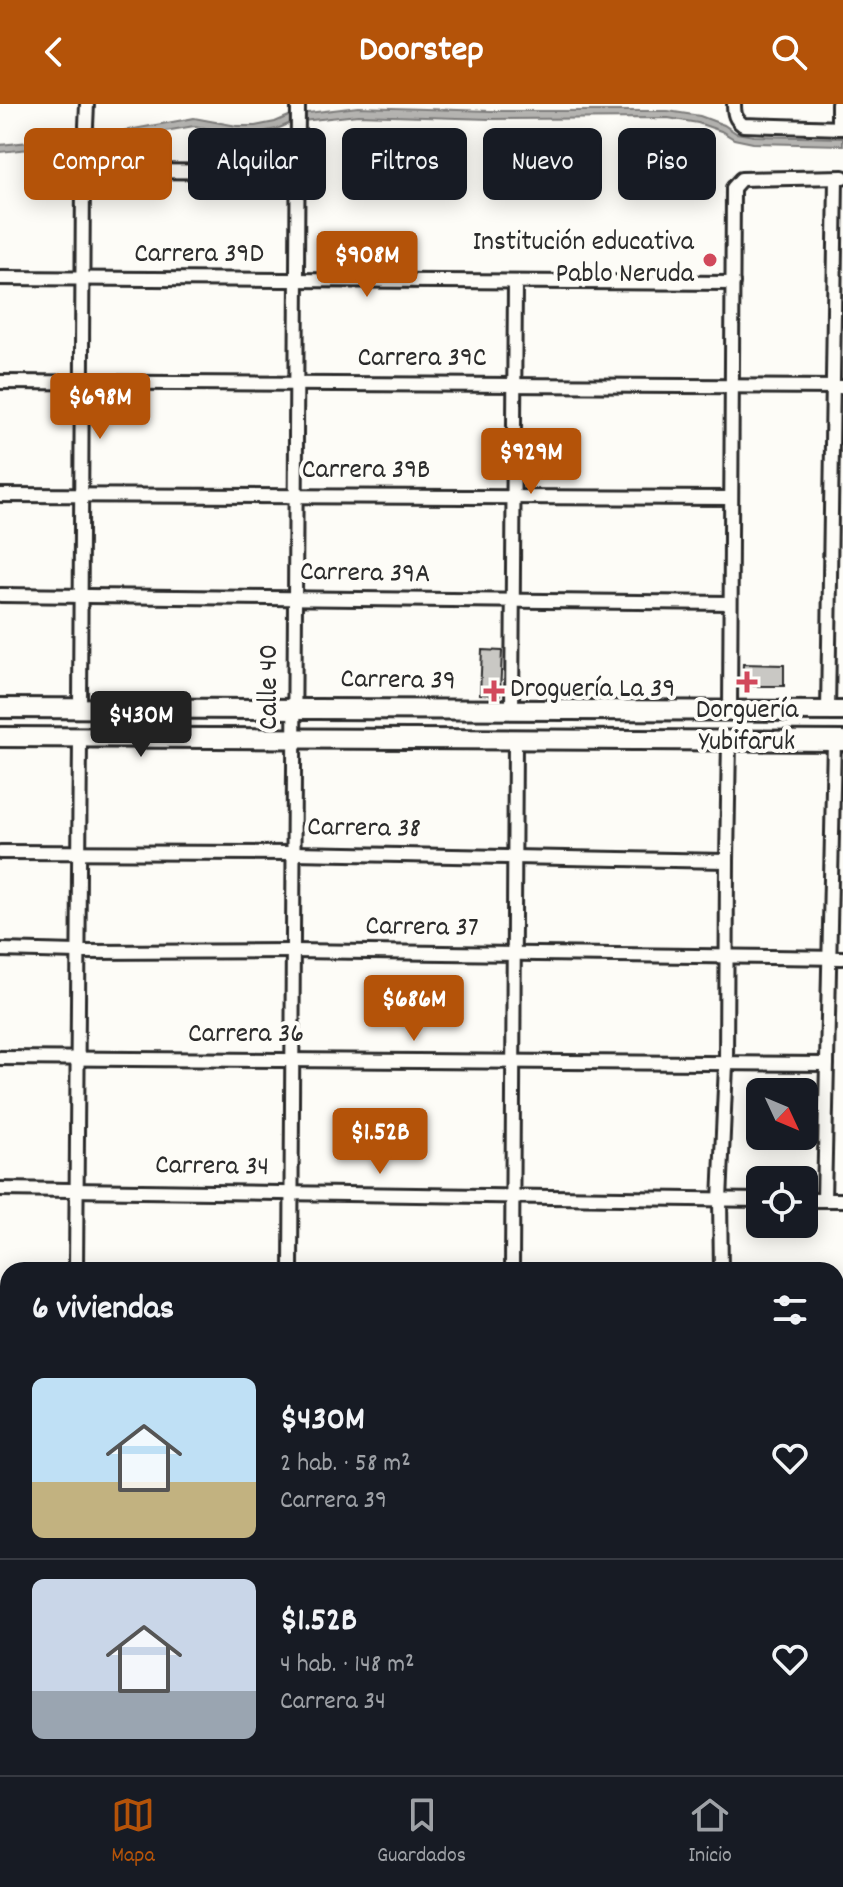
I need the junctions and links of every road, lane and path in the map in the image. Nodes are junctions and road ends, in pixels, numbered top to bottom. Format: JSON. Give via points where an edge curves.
{"nodes":[{"id":1,"x":87,"y":104,"type":"edge"},
{"id":2,"x":734,"y":104,"type":"edge"},
{"id":3,"x":838,"y":104,"type":"edge"},
{"id":4,"x":298,"y":106,"type":"edge"},
{"id":5,"x":86,"y":126,"type":"dead end"},
{"id":6,"x":299,"y":128,"type":"edge"},
{"id":7,"x":840,"y":128,"type":"edge"},
{"id":8,"x":188,"y":171,"type":"edge"},
{"id":9,"x":840,"y":178,"type":"edge"},
{"id":10,"x":298,"y":200,"type":"edge"},
{"id":11,"x":0,"y":278,"type":"edge"},
{"id":12,"x":83,"y":279,"type":"junction"},
{"id":13,"x":298,"y":280,"type":"junction"},
{"id":14,"x":515,"y":282,"type":"junction"},
{"id":15,"x":733,"y":283,"type":"junction"},
{"id":16,"x":0,"y":382,"type":"edge"},
{"id":17,"x":82,"y":383,"type":"junction"},
{"id":18,"x":297,"y":384,"type":"junction"},
{"id":19,"x":514,"y":385,"type":"junction"},
{"id":20,"x":732,"y":386,"type":"junction"},
{"id":21,"x":838,"y":387,"type":"edge"},
{"id":22,"x":0,"y":495,"type":"edge"},
{"id":23,"x":81,"y":496,"type":"junction"},
{"id":24,"x":296,"y":496,"type":"junction"},
{"id":25,"x":513,"y":497,"type":"junction"},
{"id":26,"x":731,"y":498,"type":"junction"},
{"id":27,"x":0,"y":595,"type":"edge"},
{"id":28,"x":81,"y":597,"type":"junction"},
{"id":29,"x":296,"y":598,"type":"junction"},
{"id":30,"x":512,"y":601,"type":"junction"},
{"id":31,"x":730,"y":603,"type":"junction"},
{"id":32,"x":0,"y":708,"type":"edge"},
{"id":33,"x":80,"y":709,"type":"junction"},
{"id":34,"x":295,"y":709,"type":"junction"},
{"id":35,"x":512,"y":711,"type":"junction"},
{"id":36,"x":730,"y":711,"type":"junction"},
{"id":37,"x":836,"y":711,"type":"edge"},
{"id":38,"x":0,"y":737,"type":"edge"},
{"id":39,"x":80,"y":738,"type":"junction"},
{"id":40,"x":295,"y":738,"type":"junction"},
{"id":41,"x":515,"y":739,"type":"junction"},
{"id":42,"x":729,"y":740,"type":"junction"},
{"id":43,"x":839,"y":741,"type":"edge"},
{"id":44,"x":0,"y":852,"type":"edge"},
{"id":45,"x":79,"y":852,"type":"junction"},
{"id":46,"x":294,"y":853,"type":"junction"},
{"id":47,"x":514,"y":856,"type":"junction"},
{"id":48,"x":727,"y":861,"type":"junction"},
{"id":49,"x":0,"y":950,"type":"edge"},
{"id":50,"x":293,"y":951,"type":"junction"},
{"id":51,"x":78,"y":952,"type":"junction"},
{"id":52,"x":514,"y":954,"type":"junction"},
{"id":53,"x":726,"y":957,"type":"junction"},
{"id":54,"x":836,"y":958,"type":"edge"},
{"id":55,"x":0,"y":1058,"type":"edge"},
{"id":56,"x":77,"y":1059,"type":"junction"},
{"id":57,"x":293,"y":1060,"type":"junction"},
{"id":58,"x":513,"y":1062,"type":"junction"},
{"id":59,"x":827,"y":1064,"type":"junction"},
{"id":60,"x":726,"y":1065,"type":"junction"},
{"id":61,"x":0,"y":1189,"type":"edge"},
{"id":62,"x":76,"y":1191,"type":"junction"},
{"id":63,"x":292,"y":1192,"type":"junction"},
{"id":64,"x":513,"y":1196,"type":"junction"},
{"id":65,"x":720,"y":1200,"type":"junction"},
{"id":66,"x":746,"y":1200,"type":"edge"},
{"id":67,"x":818,"y":1200,"type":"edge"},
{"id":68,"x":824,"y":1200,"type":"junction"},
{"id":69,"x":843,"y":1200,"type":"edge"},
{"id":70,"x":76,"y":1262,"type":"edge"},
{"id":71,"x":291,"y":1262,"type":"edge"},
{"id":72,"x":512,"y":1262,"type":"edge"},
{"id":73,"x":721,"y":1262,"type":"edge"}],
"edges":[{"from":1,"to":5,"type":"street"},
{"from":2,"to":7,"type":"street","via":[[743,125]]},
{"from":3,"to":7,"type":"street"},
{"from":4,"to":6,"type":"street","name":"Calle 40"},
{"from":8,"to":12,"type":"street","via":[[83,174]]},
{"from":9,"to":15,"type":"street","via":[[741,179],[733,188]]},
{"from":9,"to":21,"type":"street"},
{"from":10,"to":13,"type":"street","name":"Calle 40"},
{"from":11,"to":12,"type":"street","name":"Carrera 39D"},
{"from":12,"to":13,"type":"street","name":"Carrera 39D"},
{"from":12,"to":17,"type":"street"},
{"from":13,"to":14,"type":"street","name":"Carrera 39D"},
{"from":13,"to":18,"type":"street","name":"Calle 40"},
{"from":14,"to":15,"type":"street","name":"Carrera 39D"},
{"from":14,"to":19,"type":"street"},
{"from":15,"to":20,"type":"street"},
{"from":16,"to":17,"type":"street","name":"Carrera 39C"},
{"from":17,"to":18,"type":"street","name":"Carrera 39C"},
{"from":17,"to":23,"type":"street"},
{"from":18,"to":19,"type":"street","name":"Carrera 39C"},
{"from":18,"to":24,"type":"street","name":"Calle 40"},
{"from":19,"to":20,"type":"street","name":"Carrera 39C"},
{"from":19,"to":25,"type":"street"},
{"from":20,"to":21,"type":"street","name":"Carrera 39C"},
{"from":20,"to":26,"type":"street"},
{"from":21,"to":37,"type":"street"},
{"from":22,"to":23,"type":"street","name":"Carrera 39B"},
{"from":23,"to":24,"type":"street","name":"Carrera 39B"},
{"from":23,"to":28,"type":"street"},
{"from":24,"to":25,"type":"street","name":"Carrera 39B"},
{"from":24,"to":29,"type":"street","name":"Calle 40"},
{"from":25,"to":26,"type":"street","name":"Carrera 39B"},
{"from":25,"to":30,"type":"street"},
{"from":26,"to":31,"type":"street"},
{"from":27,"to":28,"type":"street","name":"Carrera 39A"},
{"from":28,"to":29,"type":"street","name":"Carrera 39A"},
{"from":28,"to":33,"type":"street"},
{"from":29,"to":30,"type":"street","name":"Carrera 39A"},
{"from":29,"to":34,"type":"street","name":"Calle 40"},
{"from":30,"to":31,"type":"street","name":"Carrera 39A"},
{"from":30,"to":35,"type":"street"},
{"from":31,"to":36,"type":"street"},
{"from":32,"to":33,"type":"main road","name":"Carrera 39"},
{"from":33,"to":34,"type":"main road","name":"Carrera 39"},
{"from":34,"to":35,"type":"main road","name":"Carrera 39"},
{"from":34,"to":40,"type":"street","name":"Calle 40"},
{"from":35,"to":36,"type":"main road","name":"Carrera 39"},
{"from":36,"to":37,"type":"main road","name":"Carrera 39"},
{"from":38,"to":39,"type":"main road","name":"Carrera 39"},
{"from":39,"to":40,"type":"main road","name":"Carrera 39"},
{"from":39,"to":45,"type":"street"},
{"from":40,"to":41,"type":"main road","name":"Carrera 39"},
{"from":40,"to":46,"type":"street","name":"Calle 40"},
{"from":41,"to":42,"type":"main road","name":"Carrera 39"},
{"from":41,"to":47,"type":"street"},
{"from":42,"to":43,"type":"main road","name":"Carrera 39"},
{"from":42,"to":48,"type":"street"},
{"from":43,"to":54,"type":"street"},
{"from":44,"to":45,"type":"street","name":"Carrera 38"},
{"from":45,"to":46,"type":"street","name":"Carrera 38"},
{"from":45,"to":51,"type":"street"},
{"from":46,"to":47,"type":"street","name":"Carrera 38"},
{"from":46,"to":50,"type":"street","name":"Calle 40"},
{"from":47,"to":48,"type":"street","name":"Carrera 38"},
{"from":47,"to":52,"type":"street"},
{"from":48,"to":53,"type":"street"},
{"from":49,"to":51,"type":"street","name":"Carrera 37"},
{"from":50,"to":51,"type":"street","name":"Carrera 37"},
{"from":50,"to":52,"type":"street","name":"Carrera 37"},
{"from":50,"to":57,"type":"street","name":"Calle 40"},
{"from":51,"to":56,"type":"street"},
{"from":52,"to":53,"type":"street","name":"Carrera 37"},
{"from":52,"to":58,"type":"street"},
{"from":53,"to":54,"type":"street","name":"Carrera 37"},
{"from":53,"to":60,"type":"street"},
{"from":54,"to":59,"type":"street"},
{"from":55,"to":56,"type":"street","name":"Carrera 36"},
{"from":56,"to":57,"type":"street","name":"Carrera 36"},
{"from":56,"to":62,"type":"street"},
{"from":57,"to":58,"type":"street","name":"Carrera 36"},
{"from":57,"to":63,"type":"street","name":"Calle 40"},
{"from":58,"to":60,"type":"street","name":"Carrera 36"},
{"from":58,"to":64,"type":"street"},
{"from":59,"to":60,"type":"street","name":"Carrera 36"},
{"from":59,"to":68,"type":"street"},
{"from":60,"to":65,"type":"street"},
{"from":61,"to":62,"type":"street","name":"Carrera 34"},
{"from":62,"to":63,"type":"street","name":"Carrera 34"},
{"from":62,"to":70,"type":"street"},
{"from":63,"to":64,"type":"street","name":"Carrera 34"},
{"from":63,"to":71,"type":"street","name":"Calle 40"},
{"from":64,"to":65,"type":"street","name":"Carrera 34"},
{"from":64,"to":72,"type":"street"},
{"from":65,"to":66,"type":"street","name":"Carrera 34"},
{"from":65,"to":73,"type":"street"},
{"from":67,"to":68,"type":"street"},
{"from":68,"to":69,"type":"street"}]}
